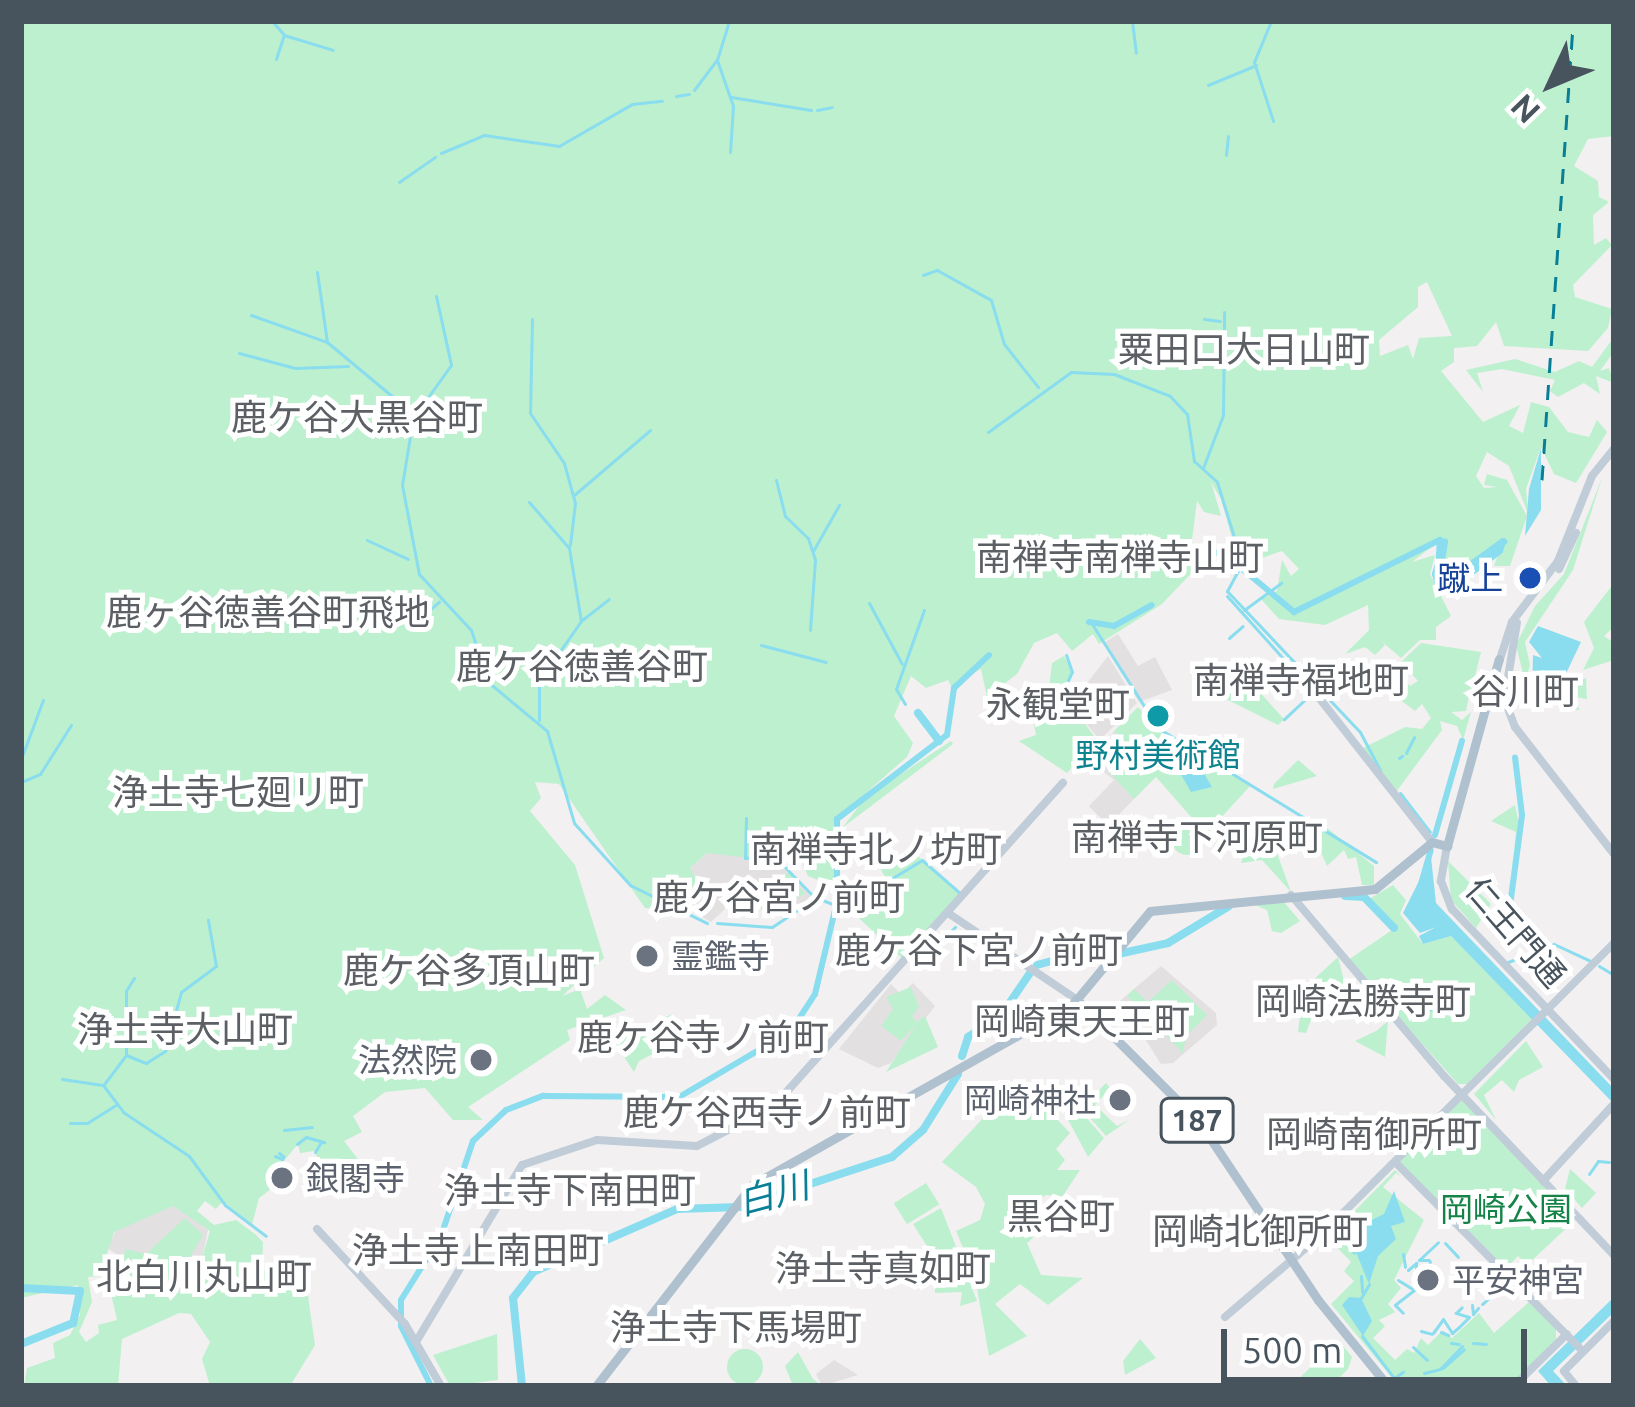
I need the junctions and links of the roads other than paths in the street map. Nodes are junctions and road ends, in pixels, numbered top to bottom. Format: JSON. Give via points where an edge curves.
{"nodes":[{"id":1,"x":1614,"y":452,"type":"edge"},
{"id":2,"x":1516,"y":625,"type":"junction"},
{"id":3,"x":1499,"y":659,"type":"junction"},
{"id":4,"x":1496,"y":677,"type":"junction"},
{"id":5,"x":1318,"y":696,"type":"dead end"},
{"id":6,"x":1485,"y":705,"type":"junction"},
{"id":7,"x":1529,"y":745,"type":"junction"},
{"id":8,"x":1063,"y":783,"type":"dead end"},
{"id":9,"x":1440,"y":844,"type":"junction"},
{"id":10,"x":1614,"y":854,"type":"edge"},
{"id":11,"x":1292,"y":898,"type":"junction"},
{"id":12,"x":951,"y":914,"type":"junction"},
{"id":13,"x":1614,"y":943,"type":"edge"},
{"id":14,"x":1076,"y":999,"type":"junction"},
{"id":15,"x":1546,"y":1012,"type":"junction"},
{"id":16,"x":1614,"y":1078,"type":"edge"},
{"id":17,"x":1464,"y":1095,"type":"junction"},
{"id":18,"x":1613,"y":1105,"type":"edge"},
{"id":19,"x":1395,"y":1162,"type":"junction"},
{"id":20,"x":1544,"y":1181,"type":"junction"},
{"id":21,"x":316,"y":1229,"type":"dead end"},
{"id":22,"x":1614,"y":1256,"type":"edge"},
{"id":23,"x":1292,"y":1262,"type":"junction"},
{"id":24,"x":1225,"y":1317,"type":"dead end"},
{"id":25,"x":1614,"y":1322,"type":"edge"},
{"id":26,"x":1568,"y":1335,"type":"junction"},
{"id":27,"x":416,"y":1342,"type":"junction"},
{"id":28,"x":1581,"y":1349,"type":"junction"},
{"id":29,"x":441,"y":1386,"type":"edge"},
{"id":30,"x":593,"y":1386,"type":"edge"},
{"id":31,"x":1388,"y":1386,"type":"edge"},
{"id":32,"x":1514,"y":1386,"type":"edge"},
{"id":33,"x":1576,"y":1386,"type":"edge"}],
"edges":[{"from":1,"to":2,"type":"street","via":[[1564,560]]},
{"from":1,"to":3,"type":"street","via":[[1592,476],[1558,560],[1512,622]]},
{"from":2,"to":4,"type":"street"},
{"from":2,"to":7,"type":"street","via":[[1504,688]]},
{"from":3,"to":4,"type":"street"},
{"from":3,"to":6,"type":"main road","name":"仁王門通"},
{"from":4,"to":6,"type":"main road"},
{"from":4,"to":7,"type":"street"},
{"from":5,"to":9,"type":"street"},
{"from":6,"to":7,"type":"street","via":[[1497,699]]},
{"from":6,"to":9,"type":"main road","name":"仁王門通"},
{"from":7,"to":10,"type":"street"},
{"from":8,"to":12,"type":"street"},
{"from":9,"to":11,"type":"main road","via":[[1382,887]]},
{"from":9,"to":15,"type":"street","name":"仁王門通","via":[[1449,906]]},
{"from":11,"to":14,"type":"main road","via":[[1150,911]]},
{"from":11,"to":17,"type":"street"},
{"from":12,"to":14,"type":"street"},
{"from":12,"to":27,"type":"street","via":[[773,1107],[697,1146],[597,1140],[522,1165]]},
{"from":13,"to":15,"type":"street"},
{"from":14,"to":23,"type":"main road","number":"187","via":[[1187,1108]]},
{"from":14,"to":30,"type":"main road","via":[[762,1177],[730,1206]]},
{"from":15,"to":16,"type":"street","name":"仁王門通"},
{"from":15,"to":17,"type":"street"},
{"from":17,"to":19,"type":"street"},
{"from":17,"to":20,"type":"street"},
{"from":18,"to":20,"type":"street"},
{"from":19,"to":23,"type":"street"},
{"from":19,"to":26,"type":"street"},
{"from":20,"to":22,"type":"street"},
{"from":21,"to":27,"type":"street"},
{"from":23,"to":24,"type":"street"},
{"from":23,"to":31,"type":"main road","number":"187"},
{"from":25,"to":28,"type":"street"},
{"from":26,"to":28,"type":"street"},
{"from":26,"to":32,"type":"street"},
{"from":27,"to":29,"type":"street"},
{"from":28,"to":33,"type":"street","via":[[1564,1371]]}]}
